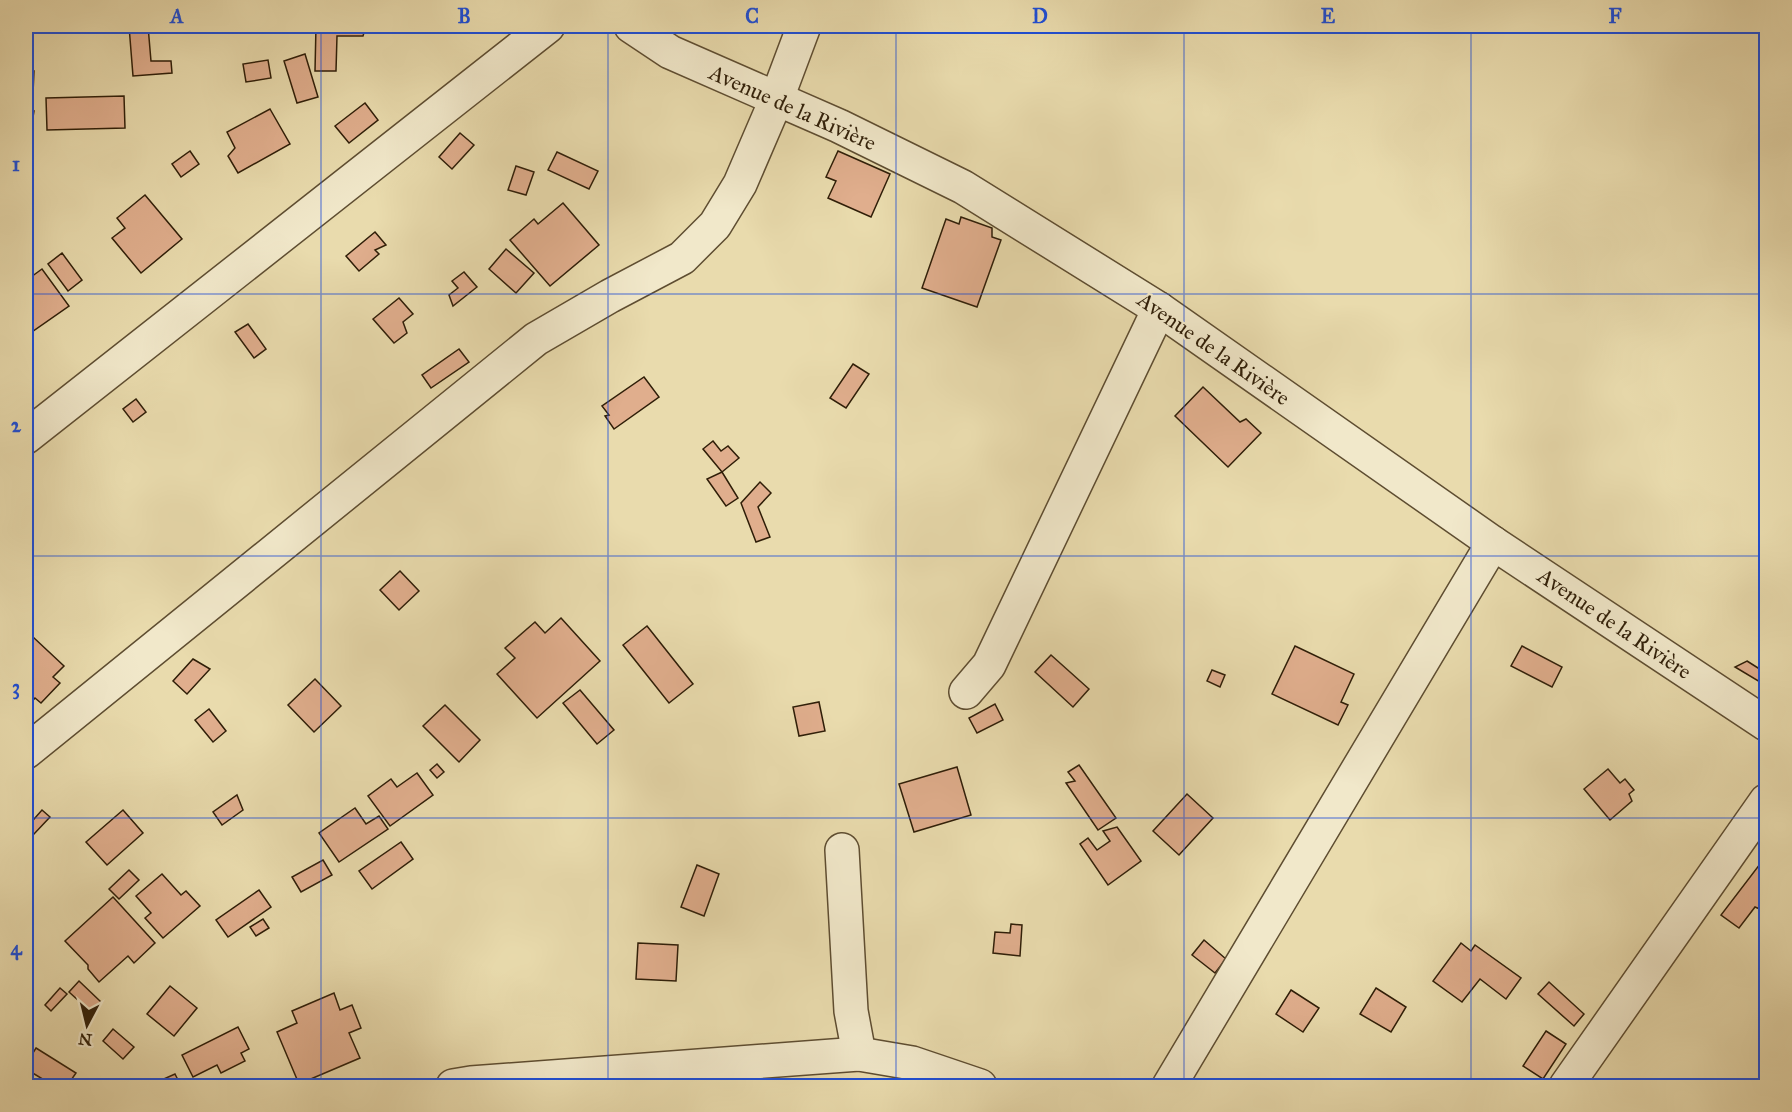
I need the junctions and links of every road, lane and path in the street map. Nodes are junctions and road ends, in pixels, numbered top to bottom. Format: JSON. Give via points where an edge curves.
{"nodes":[{"id":1,"x":548,"y":26,"type":"edge"},
{"id":2,"x":631,"y":26,"type":"edge"},
{"id":3,"x":804,"y":26,"type":"edge"},
{"id":4,"x":777,"y":98,"type":"junction"},
{"id":5,"x":1160,"y":309,"type":"junction"},
{"id":6,"x":26,"y":437,"type":"edge"},
{"id":7,"x":1493,"y":543,"type":"junction"},
{"id":8,"x":966,"y":692,"type":"dead end"},
{"id":9,"x":1767,"y":724,"type":"edge"},
{"id":10,"x":26,"y":752,"type":"edge"},
{"id":11,"x":1767,"y":801,"type":"edge"},
{"id":12,"x":842,"y":850,"type":"dead end"},
{"id":13,"x":858,"y":1054,"type":"junction"},
{"id":14,"x":453,"y":1086,"type":"edge"},
{"id":15,"x":980,"y":1086,"type":"edge"},
{"id":16,"x":1168,"y":1086,"type":"edge"},
{"id":17,"x":1566,"y":1086,"type":"edge"}],
"edges":[{"from":1,"to":6,"type":"street"},
{"from":2,"to":4,"type":"street","name":"Avenue de la Rivière","via":[[670,52]]},
{"from":3,"to":4,"type":"street"},
{"from":4,"to":5,"type":"street","name":"Avenue de la Rivière","via":[[963,187]]},
{"from":4,"to":10,"type":"street","via":[[740,184],[715,225],[682,258],[536,339]]},
{"from":5,"to":7,"type":"street","name":"Avenue de la Rivière"},
{"from":5,"to":8,"type":"street","via":[[989,665]]},
{"from":7,"to":9,"type":"street","name":"Avenue de la Rivière"},
{"from":7,"to":16,"type":"street"},
{"from":11,"to":17,"type":"street"},
{"from":12,"to":13,"type":"street","via":[[851,1011]]},
{"from":13,"to":14,"type":"street"},
{"from":13,"to":15,"type":"street","via":[[912,1064]]}]}
